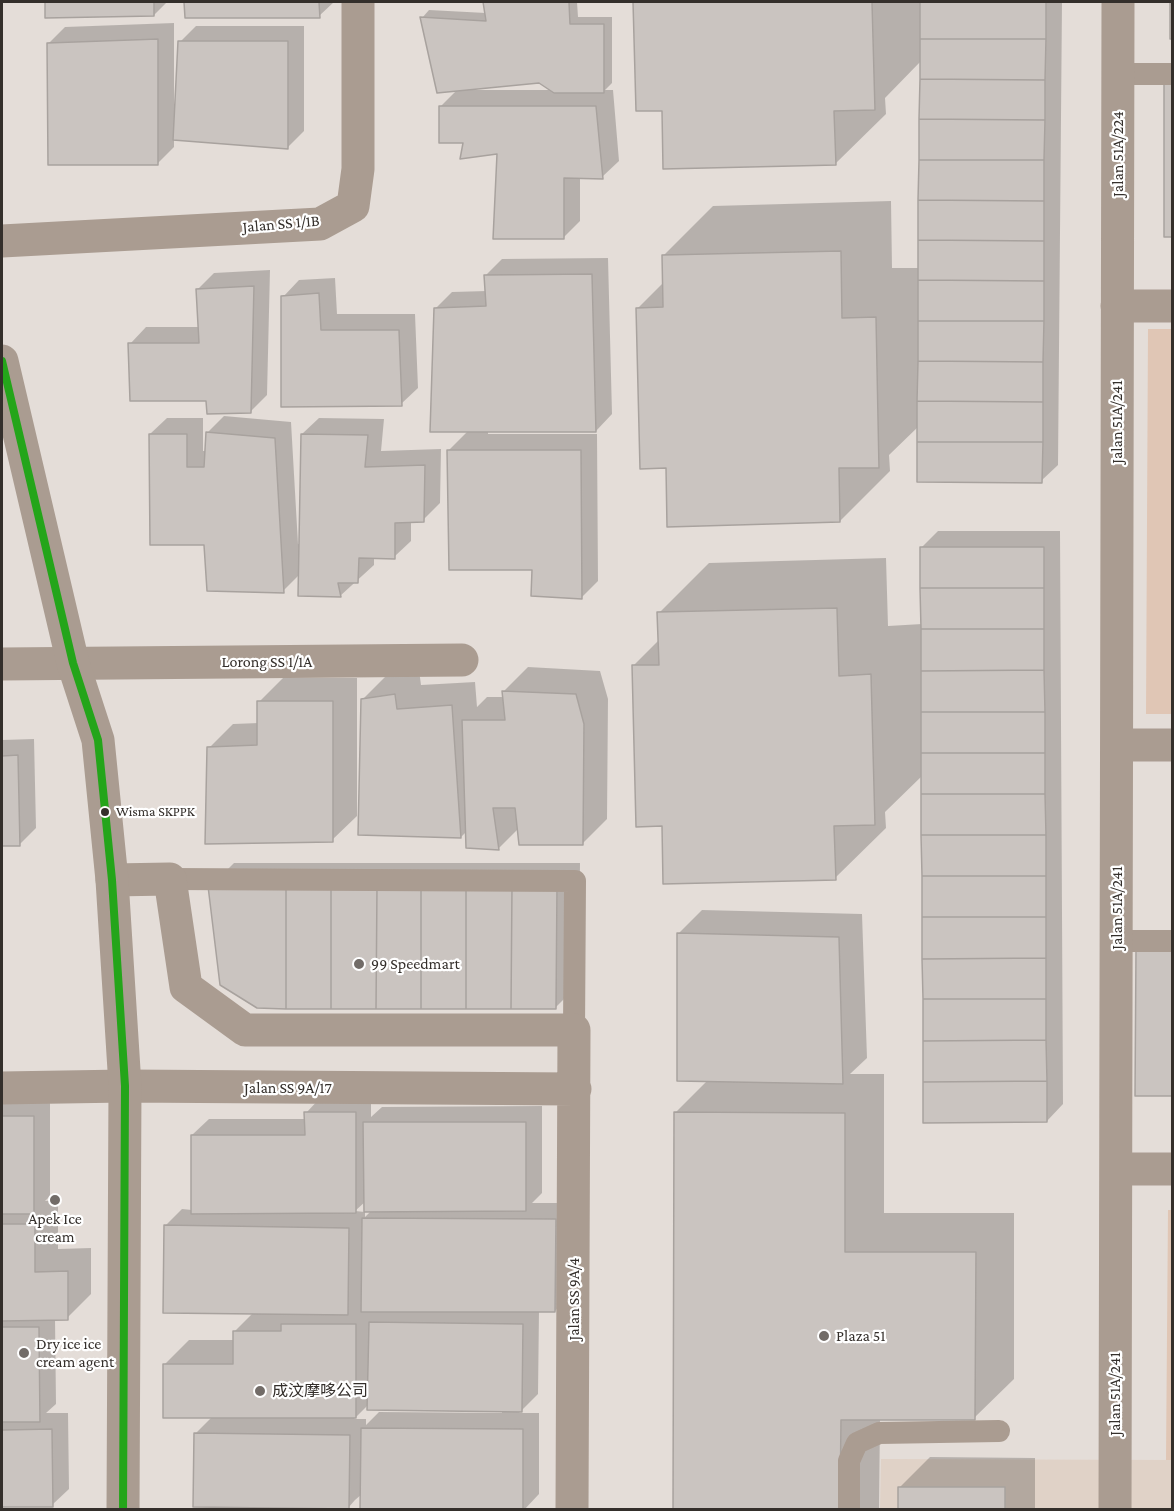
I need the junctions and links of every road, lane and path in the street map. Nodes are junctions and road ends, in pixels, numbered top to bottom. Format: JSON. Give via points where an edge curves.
{"nodes":[{"id":1,"x":358,"y":2,"type":"edge"},
{"id":2,"x":1118,"y":2,"type":"edge"},
{"id":3,"x":1118,"y":74,"type":"junction"},
{"id":4,"x":1173,"y":74,"type":"edge"},
{"id":5,"x":2,"y":241,"type":"edge"},
{"id":6,"x":1117,"y":306,"type":"junction"},
{"id":7,"x":1173,"y":306,"type":"edge"},
{"id":8,"x":2,"y":361,"type":"edge"},
{"id":9,"x":462,"y":660,"type":"dead end"},
{"id":10,"x":73,"y":663,"type":"junction"},
{"id":11,"x":2,"y":664,"type":"edge"},
{"id":12,"x":1117,"y":745,"type":"junction"},
{"id":13,"x":1173,"y":745,"type":"edge"},
{"id":14,"x":170,"y":879,"type":"junction"},
{"id":15,"x":112,"y":880,"type":"junction"},
{"id":16,"x":1117,"y":941,"type":"junction"},
{"id":17,"x":1173,"y":942,"type":"edge"},
{"id":18,"x":574,"y":1030,"type":"junction"},
{"id":19,"x":125,"y":1086,"type":"junction"},
{"id":20,"x":2,"y":1088,"type":"edge"},
{"id":21,"x":575,"y":1089,"type":"junction"},
{"id":22,"x":1116,"y":1169,"type":"junction"},
{"id":23,"x":1173,"y":1169,"type":"edge"},
{"id":24,"x":999,"y":1431,"type":"dead end"},
{"id":25,"x":123,"y":1509,"type":"edge"},
{"id":26,"x":572,"y":1509,"type":"edge"},
{"id":27,"x":849,"y":1509,"type":"edge"},
{"id":28,"x":1115,"y":1509,"type":"edge"}],
"edges":[{"from":1,"to":5,"type":"street","name":"Jalan SS 1/1B","via":[[358,169],[353,206],[320,224]]},
{"from":2,"to":3,"type":"street","name":"Jalan 51A/224"},
{"from":3,"to":4,"type":"lane"},
{"from":3,"to":6,"type":"street","name":"Jalan 51A/224"},
{"from":6,"to":7,"type":"street"},
{"from":6,"to":12,"type":"street","name":"Jalan 51A/241"},
{"from":8,"to":10,"type":"street"},
{"from":9,"to":10,"type":"street","name":"Lorong SS 1/1A"},
{"from":10,"to":11,"type":"street","name":"Lorong SS 1/1A"},
{"from":10,"to":15,"type":"street","via":[[98,740]]},
{"from":12,"to":13,"type":"street"},
{"from":12,"to":16,"type":"street","name":"Jalan 51A/241"},
{"from":14,"to":15,"type":"street"},
{"from":14,"to":18,"type":"street","via":[[186,987],[245,1030]]},
{"from":14,"to":18,"type":"lane","via":[[575,881]]},
{"from":15,"to":19,"type":"street"},
{"from":16,"to":17,"type":"lane"},
{"from":16,"to":22,"type":"street","name":"Jalan 51A/241"},
{"from":18,"to":21,"type":"street","name":"Jalan SS 9A/4"},
{"from":19,"to":20,"type":"street","name":"Jalan SS 9A/17"},
{"from":19,"to":21,"type":"street","name":"Jalan SS 9A/17"},
{"from":19,"to":25,"type":"street"},
{"from":21,"to":26,"type":"street","name":"Jalan SS 9A/4"},
{"from":22,"to":23,"type":"street"},
{"from":22,"to":28,"type":"street","name":"Jalan 51A/241"},
{"from":24,"to":27,"type":"lane","via":[[879,1433],[857,1443],[849,1461]]}]}
